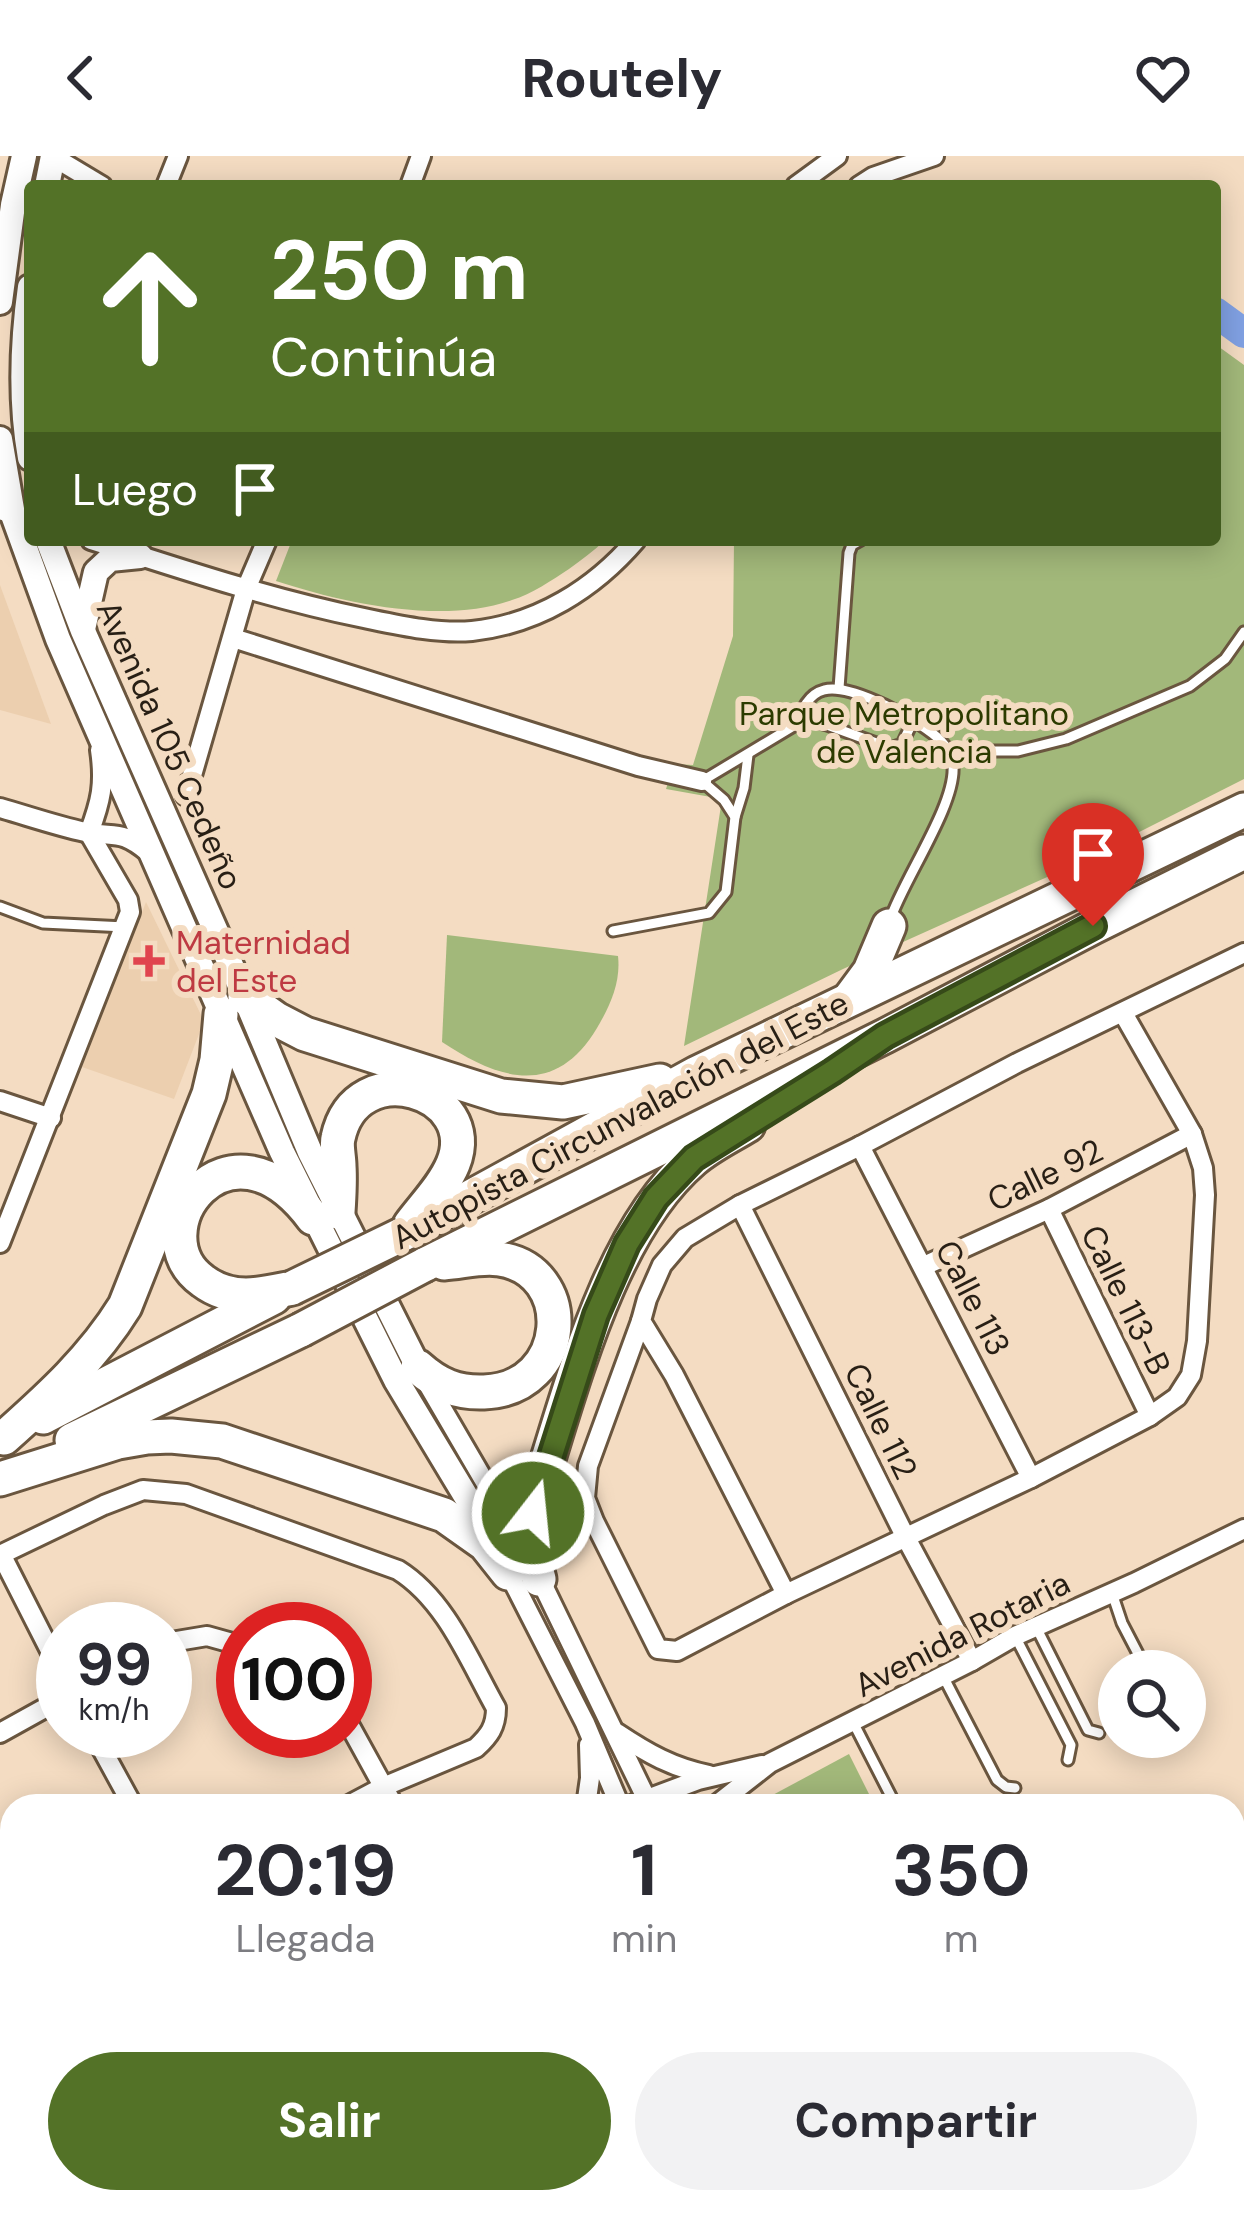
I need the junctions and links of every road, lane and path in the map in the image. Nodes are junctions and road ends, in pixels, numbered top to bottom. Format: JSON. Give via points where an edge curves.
{"nodes":[{"id":1,"x":24,"y":156,"type":"edge"},
{"id":2,"x":53,"y":156,"type":"edge"},
{"id":3,"x":837,"y":156,"type":"edge"},
{"id":4,"x":934,"y":156,"type":"edge"},
{"id":5,"x":92,"y":180,"type":"edge"},
{"id":6,"x":804,"y":180,"type":"edge"},
{"id":7,"x":868,"y":180,"type":"edge"},
{"id":8,"x":0,"y":302,"type":"edge"},
{"id":9,"x":24,"y":331,"type":"edge"},
{"id":10,"x":24,"y":390,"type":"edge"},
{"id":11,"x":0,"y":439,"type":"edge"},
{"id":12,"x":14,"y":515,"type":"edge"},
{"id":13,"x":25,"y":546,"type":"edge"},
{"id":14,"x":50,"y":546,"type":"edge"},
{"id":15,"x":109,"y":546,"type":"edge"},
{"id":16,"x":264,"y":546,"type":"edge"},
{"id":17,"x":631,"y":546,"type":"edge"},
{"id":18,"x":852,"y":546,"type":"edge"},
{"id":19,"x":140,"y":556,"type":"junction"},
{"id":20,"x":246,"y":589,"type":"junction"},
{"id":21,"x":83,"y":631,"type":"junction"},
{"id":22,"x":1244,"y":632,"type":"edge"},
{"id":23,"x":233,"y":638,"type":"junction"},
{"id":24,"x":839,"y":688,"type":"junction"},
{"id":25,"x":913,"y":721,"type":"junction"},
{"id":26,"x":796,"y":724,"type":"junction"},
{"id":27,"x":98,"y":730,"type":"junction"},
{"id":28,"x":948,"y":751,"type":"junction"},
{"id":29,"x":748,"y":755,"type":"junction"},
{"id":30,"x":702,"y":781,"type":"junction"},
{"id":31,"x":186,"y":796,"type":"dead end"},
{"id":32,"x":0,"y":808,"type":"edge"},
{"id":33,"x":1244,"y":810,"type":"edge"},
{"id":34,"x":735,"y":817,"type":"junction"},
{"id":35,"x":89,"y":833,"type":"junction"},
{"id":36,"x":149,"y":852,"type":"junction"},
{"id":37,"x":1244,"y":852,"type":"edge"},
{"id":38,"x":0,"y":908,"type":"edge"},
{"id":39,"x":889,"y":926,"type":"junction"},
{"id":40,"x":125,"y":927,"type":"junction"},
{"id":41,"x":613,"y":931,"type":"dead end"},
{"id":42,"x":1244,"y":953,"type":"edge"},
{"id":43,"x":929,"y":962,"type":"junction"},
{"id":44,"x":848,"y":1001,"type":"junction"},
{"id":45,"x":233,"y":1006,"type":"junction"},
{"id":46,"x":1123,"y":1013,"type":"junction"},
{"id":47,"x":885,"y":1036,"type":"junction"},
{"id":48,"x":697,"y":1073,"type":"junction"},
{"id":49,"x":0,"y":1101,"type":"edge"},
{"id":50,"x":51,"y":1118,"type":"junction"},
{"id":51,"x":1192,"y":1135,"type":"junction"},
{"id":52,"x":860,"y":1147,"type":"junction"},
{"id":53,"x":740,"y":1204,"type":"junction"},
{"id":54,"x":1048,"y":1209,"type":"junction"},
{"id":55,"x":326,"y":1215,"type":"junction"},
{"id":56,"x":403,"y":1234,"type":"junction"},
{"id":57,"x":0,"y":1243,"type":"edge"},
{"id":58,"x":424,"y":1265,"type":"junction"},
{"id":59,"x":924,"y":1266,"type":"junction"},
{"id":60,"x":292,"y":1288,"type":"junction"},
{"id":61,"x":641,"y":1321,"type":"junction"},
{"id":62,"x":418,"y":1367,"type":"junction"},
{"id":63,"x":1150,"y":1416,"type":"junction"},
{"id":64,"x":2,"y":1439,"type":"edge"},
{"id":65,"x":0,"y":1477,"type":"edge"},
{"id":66,"x":1031,"y":1478,"type":"junction"},
{"id":67,"x":509,"y":1514,"type":"junction"},
{"id":68,"x":1244,"y":1529,"type":"edge"},
{"id":69,"x":905,"y":1536,"type":"junction"},
{"id":70,"x":1,"y":1555,"type":"edge"},
{"id":71,"x":524,"y":1576,"type":"junction"},
{"id":72,"x":1112,"y":1593,"type":"junction"},
{"id":73,"x":786,"y":1594,"type":"junction"},
{"id":74,"x":36,"y":1623,"type":"edge"},
{"id":75,"x":1036,"y":1627,"type":"junction"},
{"id":76,"x":1015,"y":1636,"type":"junction"},
{"id":77,"x":1137,"y":1650,"type":"edge"},
{"id":78,"x":972,"y":1661,"type":"junction"},
{"id":79,"x":944,"y":1676,"type":"junction"},
{"id":80,"x":36,"y":1713,"type":"edge"},
{"id":81,"x":853,"y":1722,"type":"junction"},
{"id":82,"x":584,"y":1723,"type":"junction"},
{"id":83,"x":0,"y":1733,"type":"edge"},
{"id":84,"x":616,"y":1733,"type":"junction"},
{"id":85,"x":1098,"y":1733,"type":"edge"},
{"id":86,"x":107,"y":1758,"type":"edge"},
{"id":87,"x":367,"y":1758,"type":"edge"},
{"id":88,"x":1068,"y":1760,"type":"dead end"},
{"id":89,"x":770,"y":1763,"type":"junction"},
{"id":90,"x":713,"y":1776,"type":"junction"},
{"id":91,"x":383,"y":1787,"type":"junction"},
{"id":92,"x":1015,"y":1788,"type":"dead end"},
{"id":93,"x":126,"y":1794,"type":"edge"},
{"id":94,"x":370,"y":1794,"type":"edge"},
{"id":95,"x":387,"y":1794,"type":"edge"},
{"id":96,"x":587,"y":1794,"type":"edge"},
{"id":97,"x":615,"y":1794,"type":"edge"},
{"id":98,"x":639,"y":1794,"type":"edge"},
{"id":99,"x":666,"y":1794,"type":"edge"},
{"id":100,"x":730,"y":1794,"type":"edge"},
{"id":101,"x":890,"y":1794,"type":"edge"}],
"edges":[{"from":1,"to":8,"type":"main road"},
{"from":2,"to":5,"type":"street"},
{"from":3,"to":6,"type":"street"},
{"from":4,"to":7,"type":"street"},
{"from":9,"to":10,"type":"main road"},
{"from":11,"to":12,"type":"main road","name":"Avenida 105 Cedeño"},
{"from":13,"to":27,"type":"main road","name":"Avenida 105 Cedeño"},
{"from":14,"to":21,"type":"main road","name":"Avenida 105 Cedeño"},
{"from":15,"to":19,"type":"street"},
{"from":16,"to":20,"type":"street"},
{"from":17,"to":20,"type":"street","via":[[556,607],[470,631],[410,628]]},
{"from":18,"to":24,"type":"lane"},
{"from":19,"to":20,"type":"street"},
{"from":19,"to":21,"type":"main road","via":[[110,559],[96,572]]},
{"from":20,"to":23,"type":"street"},
{"from":21,"to":45,"type":"main road","name":"Avenida 105 Cedeño"},
{"from":22,"to":28,"type":"lane","via":[[1190,686],[1066,740],[1018,751]]},
{"from":23,"to":30,"type":"street"},
{"from":23,"to":31,"type":"street"},
{"from":24,"to":25,"type":"lane"},
{"from":24,"to":26,"type":"lane","via":[[811,697]]},
{"from":25,"to":26,"type":"lane","via":[[902,744],[890,748],[827,725]]},
{"from":25,"to":28,"type":"lane"},
{"from":26,"to":29,"type":"lane"},
{"from":27,"to":35,"type":"street","via":[[104,778]]},
{"from":27,"to":36,"type":"main road","name":"Avenida 105 Cedeño"},
{"from":28,"to":39,"type":"lane","via":[[946,797]]},
{"from":29,"to":30,"type":"lane"},
{"from":29,"to":34,"type":"lane"},
{"from":30,"to":34,"type":"lane"},
{"from":32,"to":35,"type":"street"},
{"from":33,"to":43,"type":"highway","name":"Autopista Circunvalación del Este"},
{"from":34,"to":41,"type":"lane","via":[[726,892],[709,913]]},
{"from":35,"to":36,"type":"street","via":[[114,833]]},
{"from":35,"to":40,"type":"street","via":[[128,900]]},
{"from":36,"to":45,"type":"main road","name":"Avenida 105 Cedeño"},
{"from":37,"to":47,"type":"highway","name":"Autopista Circunvalación del Este"},
{"from":38,"to":40,"type":"lane","via":[[43,923]]},
{"from":39,"to":43,"type":"highway","via":[[899,953]]},
{"from":39,"to":44,"type":"highway"},
{"from":40,"to":50,"type":"street"},
{"from":42,"to":46,"type":"street"},
{"from":43,"to":44,"type":"highway","name":"Autopista Circunvalación del Este"},
{"from":44,"to":48,"type":"highway","name":"Autopista Circunvalación del Este"},
{"from":45,"to":48,"type":"highway","via":[[501,1096],[563,1102]]},
{"from":45,"to":55,"type":"main road","name":"Avenida 105 Cedeño","via":[[310,1153]]},
{"from":45,"to":64,"type":"highway","via":[[209,1094],[125,1306],[80,1367]]},
{"from":46,"to":51,"type":"street"},
{"from":46,"to":52,"type":"street"},
{"from":47,"to":58,"type":"highway","name":"Autopista Circunvalación del Este"},
{"from":47,"to":67,"type":"highway","via":[[694,1158],[656,1198],[627,1244]]},
{"from":48,"to":56,"type":"highway","name":"Autopista Circunvalación del Este"},
{"from":49,"to":50,"type":"street"},
{"from":50,"to":57,"type":"street"},
{"from":51,"to":54,"type":"street","name":"Calle 92"},
{"from":51,"to":63,"type":"street","via":[[1205,1195],[1198,1341],[1191,1376]]},
{"from":52,"to":53,"type":"street"},
{"from":52,"to":59,"type":"street","name":"Calle 113"},
{"from":53,"to":61,"type":"street","via":[[685,1238],[662,1265]]},
{"from":53,"to":69,"type":"street","name":"Calle 112"},
{"from":54,"to":59,"type":"street","name":"Calle 92"},
{"from":54,"to":63,"type":"street","name":"Calle 113-B"},
{"from":55,"to":56,"type":"highway","via":[[337,1140],[354,1106],[368,1094],[410,1089],[452,1118],[458,1141],[448,1174]]},
{"from":55,"to":60,"type":"highway","via":[[250,1171],[205,1184],[187,1204],[182,1255],[196,1276],[242,1295]]},
{"from":55,"to":62,"type":"main road","name":"Avenida 105 Cedeño"},
{"from":55,"to":67,"type":"main road","via":[[396,1380]]},
{"from":56,"to":60,"type":"highway","name":"Autopista Circunvalación del Este","bridge":true},
{"from":58,"to":62,"type":"highway","via":[[499,1259],[526,1270],[545,1286],[554,1336],[535,1373],[505,1390],[456,1390]]},
{"from":58,"to":65,"type":"highway","name":"Autopista Circunvalación del Este","bridge":true},
{"from":59,"to":66,"type":"street","name":"Calle 113"},
{"from":60,"to":64,"type":"highway","name":"Autopista Circunvalación del Este"},
{"from":61,"to":73,"type":"street"},
{"from":61,"to":73,"type":"street","via":[[588,1466],[585,1498],[658,1649],[677,1651]]},
{"from":62,"to":67,"type":"street"},
{"from":63,"to":66,"type":"street"},
{"from":65,"to":71,"type":"highway","via":[[147,1437],[222,1441],[444,1514]]},
{"from":66,"to":69,"type":"street"},
{"from":67,"to":71,"type":"street"},
{"from":67,"to":71,"type":"highway","via":[[528,1527]]},
{"from":68,"to":72,"type":"street","name":"Avenida Rotaria"},
{"from":69,"to":73,"type":"street"},
{"from":69,"to":78,"type":"street","name":"Calle 112"},
{"from":70,"to":74,"type":"street"},
{"from":70,"to":91,"type":"street","via":[[143,1490],[186,1494],[398,1570],[439,1608],[496,1708],[496,1724],[476,1748]]},
{"from":71,"to":82,"type":"street"},
{"from":71,"to":84,"type":"street"},
{"from":72,"to":75,"type":"street","name":"Avenida Rotaria"},
{"from":72,"to":77,"type":"lane"},
{"from":75,"to":76,"type":"street","name":"Avenida Rotaria"},
{"from":75,"to":85,"type":"lane","via":[[1088,1730]]},
{"from":76,"to":78,"type":"street","name":"Avenida Rotaria"},
{"from":76,"to":88,"type":"lane","via":[[1071,1745]]},
{"from":78,"to":79,"type":"street","name":"Avenida Rotaria"},
{"from":79,"to":81,"type":"street","name":"Avenida Rotaria"},
{"from":79,"to":92,"type":"lane","via":[[997,1780]]},
{"from":80,"to":83,"type":"street"},
{"from":81,"to":89,"type":"street","name":"Avenida Rotaria"},
{"from":81,"to":101,"type":"lane"},
{"from":82,"to":96,"type":"street"},
{"from":82,"to":97,"type":"street"},
{"from":84,"to":90,"type":"street","via":[[656,1758]]},
{"from":84,"to":98,"type":"street"},
{"from":86,"to":93,"type":"street"},
{"from":87,"to":91,"type":"street"},
{"from":89,"to":90,"type":"street"},
{"from":89,"to":100,"type":"street","name":"Avenida Rotaria"},
{"from":90,"to":99,"type":"street"},
{"from":91,"to":94,"type":"street"},
{"from":91,"to":95,"type":"street"}]}
